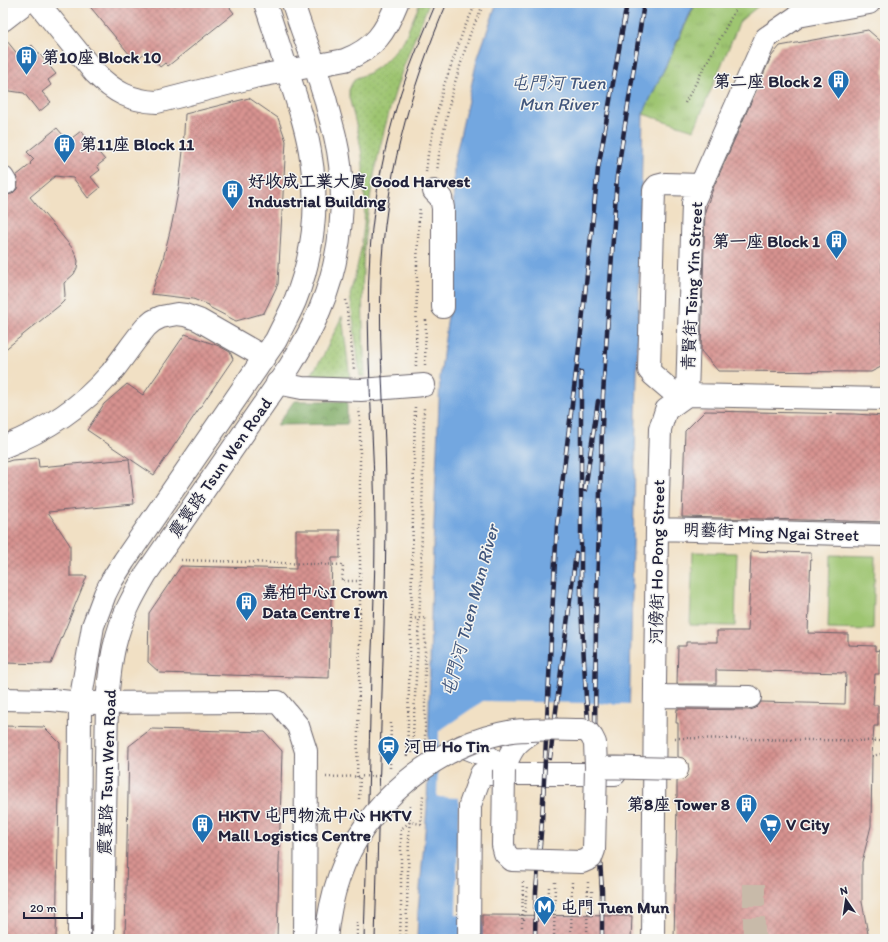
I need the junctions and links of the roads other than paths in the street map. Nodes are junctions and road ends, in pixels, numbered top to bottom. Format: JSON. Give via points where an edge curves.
{"nodes":[{"id":1,"x":25,"y":3,"type":"edge"},
{"id":2,"x":38,"y":3,"type":"edge"},
{"id":3,"x":265,"y":3,"type":"edge"},
{"id":4,"x":293,"y":3,"type":"edge"},
{"id":5,"x":397,"y":3,"type":"edge"},
{"id":6,"x":868,"y":3,"type":"edge"},
{"id":7,"x":3,"y":20,"type":"edge"},
{"id":8,"x":315,"y":66,"type":"junction"},
{"id":9,"x":287,"y":71,"type":"junction"},
{"id":10,"x":701,"y":185,"type":"junction"},
{"id":11,"x":434,"y":191,"type":"road end"},
{"id":12,"x":443,"y":307,"type":"dead end"},
{"id":13,"x":264,"y":357,"type":"junction"},
{"id":14,"x":278,"y":383,"type":"junction"},
{"id":15,"x":420,"y":386,"type":"road end"},
{"id":16,"x":684,"y":397,"type":"junction"},
{"id":17,"x":885,"y":399,"type":"edge"},
{"id":18,"x":3,"y":447,"type":"edge"},
{"id":19,"x":657,"y":529,"type":"junction"},
{"id":20,"x":885,"y":535,"type":"edge"},
{"id":21,"x":655,"y":696,"type":"junction"},
{"id":22,"x":750,"y":697,"type":"dead end"},
{"id":23,"x":3,"y":699,"type":"edge"},
{"id":24,"x":107,"y":702,"type":"junction"},
{"id":25,"x":80,"y":703,"type":"junction"},
{"id":26,"x":536,"y":730,"type":"junction"},
{"id":27,"x":462,"y":746,"type":"junction"},
{"id":28,"x":596,"y":767,"type":"junction"},
{"id":29,"x":677,"y":769,"type":"dead end"},
{"id":30,"x":504,"y":770,"type":"junction"},
{"id":31,"x":654,"y":774,"type":"junction"},
{"id":32,"x":79,"y":939,"type":"edge"},
{"id":33,"x":102,"y":939,"type":"edge"},
{"id":34,"x":305,"y":939,"type":"edge"},
{"id":35,"x":326,"y":939,"type":"edge"},
{"id":36,"x":469,"y":939,"type":"edge"},
{"id":37,"x":653,"y":939,"type":"edge"}],
"edges":[{"from":1,"to":7,"type":"street"},
{"from":2,"to":9,"type":"street","via":[[95,73],[113,89],[134,99],[157,102]]},
{"from":3,"to":9,"type":"street","name":"震寰路 Tsun Wen Road"},
{"from":4,"to":8,"type":"street","name":"震寰路 Tsun Wen Road"},
{"from":5,"to":8,"type":"street","via":[[386,29],[368,48],[345,60]]},
{"from":6,"to":10,"type":"street","name":"青賢街 Tsing Yin Street","via":[[798,16],[766,38]]},
{"from":8,"to":9,"type":"street"},
{"from":8,"to":14,"type":"street","name":"震寰路 Tsun Wen Road","via":[[336,137],[341,187],[341,223],[334,266],[321,308],[302,347]]},
{"from":9,"to":13,"type":"street","name":"震寰路 Tsun Wen Road","via":[[312,158],[314,221],[302,282],[276,340]]},
{"from":10,"to":16,"type":"street","name":"青賢街 Tsing Yin Street","via":[[693,203]]},
{"from":10,"to":16,"type":"street","via":[[665,184],[657,186],[654,190],[649,370]]},
{"from":11,"to":12,"type":"street","via":[[441,198],[443,208]]},
{"from":13,"to":18,"type":"street","via":[[192,317],[170,314],[161,317],[146,326],[110,374],[73,410],[38,432]]},
{"from":13,"to":25,"type":"street","name":"震寰路 Tsun Wen Road","via":[[112,580],[93,626]]},
{"from":14,"to":15,"type":"street","via":[[302,388],[356,390]]},
{"from":14,"to":24,"type":"street","name":"震寰路 Tsun Wen Road","via":[[136,590],[120,625]]},
{"from":16,"to":17,"type":"street"},
{"from":16,"to":19,"type":"street","name":"河傍街 Ho Pong Street","via":[[666,410],[660,429]]},
{"from":19,"to":20,"type":"street","name":"明藝街 Ming Ngai Street"},
{"from":19,"to":21,"type":"street","name":"河傍街 Ho Pong Street"},
{"from":21,"to":22,"type":"street"},
{"from":21,"to":31,"type":"street","name":"河傍街 Ho Pong Street"},
{"from":23,"to":25,"type":"street"},
{"from":24,"to":25,"type":"street"},
{"from":24,"to":33,"type":"street","name":"震寰路 Tsun Wen Road"},
{"from":24,"to":34,"type":"street","via":[[278,702],[298,726],[306,751]]},
{"from":25,"to":32,"type":"street","name":"震寰路 Tsun Wen Road"},
{"from":26,"to":27,"type":"street","bridge":true,"via":[[514,730]]},
{"from":26,"to":28,"type":"street","bridge":true,"via":[[588,732],[595,743]]},
{"from":26,"to":30,"type":"street","via":[[515,745]]},
{"from":27,"to":30,"type":"street","via":[[489,757]]},
{"from":27,"to":35,"type":"street","bridge":true,"via":[[441,757],[404,784],[371,819],[349,855],[340,876],[332,901]]},
{"from":28,"to":29,"type":"street","bridge":true},
{"from":28,"to":30,"type":"street","bridge":true,"via":[[594,850],[591,858],[582,862],[512,860],[505,853]]},
{"from":31,"to":36,"type":"street","bridge":true,"via":[[481,774],[470,805]]},
{"from":31,"to":37,"type":"street","name":"河傍街 Ho Pong Street"}]}
